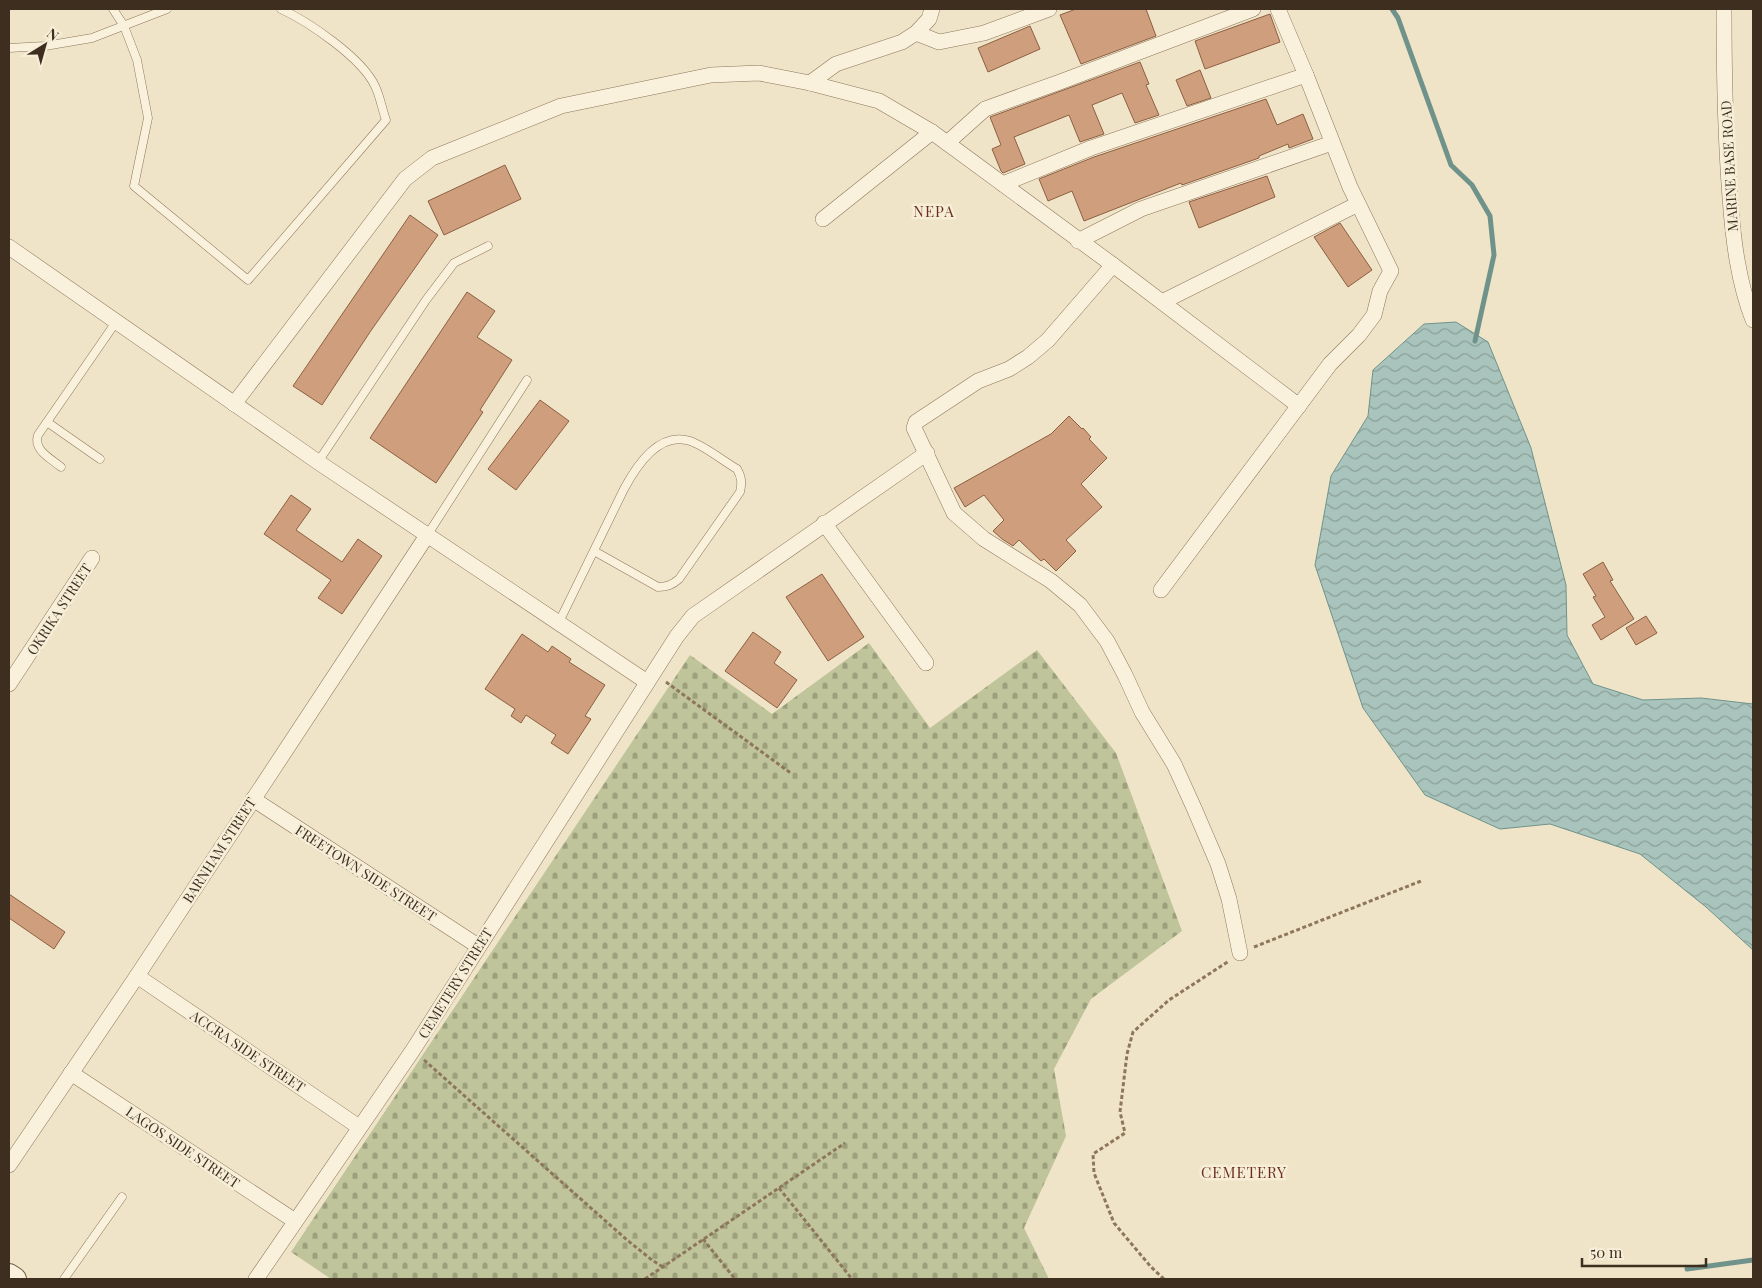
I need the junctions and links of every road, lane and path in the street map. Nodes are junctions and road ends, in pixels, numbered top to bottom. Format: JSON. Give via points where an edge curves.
{"nodes":[{"id":1,"x":113,"y":9,"type":"edge"},
{"id":2,"x":167,"y":9,"type":"edge"},
{"id":3,"x":281,"y":9,"type":"edge"},
{"id":4,"x":932,"y":9,"type":"edge"},
{"id":5,"x":1048,"y":9,"type":"edge"},
{"id":6,"x":1253,"y":9,"type":"edge"},
{"id":7,"x":1278,"y":9,"type":"edge"},
{"id":8,"x":1724,"y":9,"type":"edge"},
{"id":9,"x":124,"y":26,"type":"junction"},
{"id":10,"x":916,"y":33,"type":"junction"},
{"id":11,"x":9,"y":48,"type":"edge"},
{"id":12,"x":1306,"y":74,"type":"junction"},
{"id":13,"x":810,"y":83,"type":"junction"},
{"id":14,"x":932,"y":132,"type":"junction"},
{"id":15,"x":947,"y":143,"type":"junction"},
{"id":16,"x":1332,"y":143,"type":"junction"},
{"id":17,"x":1003,"y":184,"type":"junction"},
{"id":18,"x":1358,"y":204,"type":"junction"},
{"id":19,"x":824,"y":219,"type":"dead end"},
{"id":20,"x":1078,"y":241,"type":"junction"},
{"id":21,"x":488,"y":246,"type":"dead end"},
{"id":22,"x":9,"y":248,"type":"edge"},
{"id":23,"x":1113,"y":265,"type":"junction"},
{"id":24,"x":1162,"y":302,"type":"junction"},
{"id":25,"x":1753,"y":320,"type":"edge"},
{"id":26,"x":116,"y":322,"type":"junction"},
{"id":27,"x":528,"y":380,"type":"dead end"},
{"id":28,"x":234,"y":404,"type":"junction"},
{"id":29,"x":1299,"y":406,"type":"junction"},
{"id":30,"x":47,"y":422,"type":"junction"},
{"id":31,"x":927,"y":453,"type":"junction"},
{"id":32,"x":100,"y":459,"type":"dead end"},
{"id":33,"x":318,"y":462,"type":"junction"},
{"id":34,"x":61,"y":467,"type":"dead end"},
{"id":35,"x":824,"y":524,"type":"junction"},
{"id":36,"x":428,"y":534,"type":"junction"},
{"id":37,"x":594,"y":551,"type":"junction"},
{"id":38,"x":92,"y":558,"type":"dead end"},
{"id":39,"x":1161,"y":590,"type":"dead end"},
{"id":40,"x":559,"y":622,"type":"junction"},
{"id":41,"x":926,"y":663,"type":"dead end"},
{"id":42,"x":650,"y":678,"type":"junction"},
{"id":43,"x":9,"y":684,"type":"edge"},
{"id":44,"x":792,"y":774,"type":"dead end"},
{"id":45,"x":253,"y":799,"type":"junction"},
{"id":46,"x":1421,"y":881,"type":"dead end"},
{"id":47,"x":478,"y":946,"type":"junction"},
{"id":48,"x":1240,"y":953,"type":"junction"},
{"id":49,"x":137,"y":976,"type":"junction"},
{"id":50,"x":413,"y":1050,"type":"junction"},
{"id":51,"x":71,"y":1073,"type":"junction"},
{"id":52,"x":359,"y":1127,"type":"junction"},
{"id":53,"x":845,"y":1143,"type":"dead end"},
{"id":54,"x":9,"y":1165,"type":"edge"},
{"id":55,"x":780,"y":1188,"type":"junction"},
{"id":56,"x":122,"y":1196,"type":"dead end"},
{"id":57,"x":295,"y":1221,"type":"junction"},
{"id":58,"x":704,"y":1239,"type":"junction"},
{"id":59,"x":663,"y":1266,"type":"junction"},
{"id":60,"x":9,"y":1275,"type":"edge"},
{"id":61,"x":15,"y":1279,"type":"edge"},
{"id":62,"x":64,"y":1279,"type":"edge"},
{"id":63,"x":256,"y":1279,"type":"edge"},
{"id":64,"x":645,"y":1279,"type":"edge"},
{"id":65,"x":736,"y":1279,"type":"edge"},
{"id":66,"x":852,"y":1279,"type":"edge"},
{"id":67,"x":1164,"y":1279,"type":"edge"}],
"edges":[{"from":1,"to":9,"type":"lane"},
{"from":2,"to":9,"type":"lane"},
{"from":3,"to":9,"type":"lane","via":[[294,15],[360,64],[375,86],[386,120],[248,280],[134,186],[148,118],[137,60]]},
{"from":4,"to":10,"type":"street","via":[[929,19]]},
{"from":5,"to":10,"type":"street","via":[[984,33],[939,42]]},
{"from":6,"to":15,"type":"street","via":[[985,109]]},
{"from":7,"to":12,"type":"street"},
{"from":8,"to":25,"type":"street","name":"MARINE BASE ROAD","via":[[1725,137],[1734,244],[1746,304]]},
{"from":9,"to":11,"type":"lane","via":[[92,38]]},
{"from":10,"to":13,"type":"street","via":[[902,42],[836,64]]},
{"from":12,"to":16,"type":"street"},
{"from":12,"to":17,"type":"street","via":[[1091,148]]},
{"from":13,"to":14,"type":"street","via":[[879,101]]},
{"from":13,"to":28,"type":"street","via":[[759,73],[711,75],[562,106],[432,158],[405,179]]},
{"from":14,"to":15,"type":"street"},
{"from":14,"to":19,"type":"street"},
{"from":15,"to":17,"type":"street"},
{"from":16,"to":18,"type":"street"},
{"from":16,"to":20,"type":"street","via":[[1142,209]]},
{"from":17,"to":20,"type":"street"},
{"from":18,"to":24,"type":"street"},
{"from":18,"to":29,"type":"street","via":[[1391,271],[1380,291],[1374,316],[1330,364]]},
{"from":20,"to":23,"type":"street"},
{"from":21,"to":33,"type":"lane","via":[[454,263]]},
{"from":22,"to":26,"type":"street"},
{"from":23,"to":24,"type":"street"},
{"from":23,"to":31,"type":"street","via":[[1061,326],[1028,357],[1009,369],[978,380],[916,422],[914,428]]},
{"from":24,"to":29,"type":"street"},
{"from":26,"to":28,"type":"street"},
{"from":26,"to":30,"type":"lane"},
{"from":27,"to":36,"type":"lane"},
{"from":28,"to":33,"type":"street"},
{"from":29,"to":39,"type":"street"},
{"from":30,"to":32,"type":"lane"},
{"from":30,"to":34,"type":"lane","via":[[38,435],[37,447]]},
{"from":31,"to":35,"type":"street","name":"CEMETERY STREET"},
{"from":31,"to":48,"type":"street","via":[[954,513],[984,539],[1051,581],[1080,605],[1107,642],[1142,712],[1174,764],[1218,864]]},
{"from":33,"to":36,"type":"street"},
{"from":35,"to":41,"type":"street"},
{"from":35,"to":42,"type":"street","name":"CEMETERY STREET","via":[[693,616]]},
{"from":36,"to":40,"type":"street"},
{"from":36,"to":45,"type":"street","name":"BARNHAM STREET"},
{"from":37,"to":37,"type":"lane","via":[[635,471],[663,442],[673,439],[693,442],[737,469],[741,476],[740,492],[672,585],[658,587]]},
{"from":37,"to":40,"type":"lane"},
{"from":38,"to":43,"type":"street","name":"OKRIKA STREET"},
{"from":40,"to":42,"type":"street"},
{"from":42,"to":44,"type":"path"},
{"from":42,"to":47,"type":"street","name":"CEMETERY STREET"},
{"from":45,"to":47,"type":"street","name":"FREETOWN SIDE STREET"},
{"from":45,"to":49,"type":"street","name":"BARNHAM STREET"},
{"from":46,"to":48,"type":"path"},
{"from":47,"to":50,"type":"street","name":"CEMETERY STREET"},
{"from":48,"to":67,"type":"path","via":[[1169,1000],[1134,1032],[1127,1054],[1120,1112],[1125,1134],[1093,1154],[1094,1174],[1114,1222]]},
{"from":49,"to":51,"type":"street","name":"BARNHAM STREET"},
{"from":49,"to":52,"type":"street","name":"ACCRA SIDE STREET"},
{"from":50,"to":52,"type":"street","name":"CEMETERY STREET"},
{"from":50,"to":59,"type":"path","via":[[627,1240]]},
{"from":51,"to":54,"type":"street","name":"BARNHAM STREET"},
{"from":51,"to":57,"type":"street","name":"LAGOS SIDE STREET"},
{"from":52,"to":57,"type":"street","name":"CEMETERY STREET"},
{"from":53,"to":55,"type":"path"},
{"from":55,"to":58,"type":"path"},
{"from":55,"to":66,"type":"path"},
{"from":56,"to":62,"type":"lane"},
{"from":57,"to":63,"type":"street","name":"CEMETERY STREET"},
{"from":58,"to":59,"type":"path"},
{"from":58,"to":65,"type":"path"},
{"from":59,"to":64,"type":"path"},
{"from":60,"to":61,"type":"street"}]}
